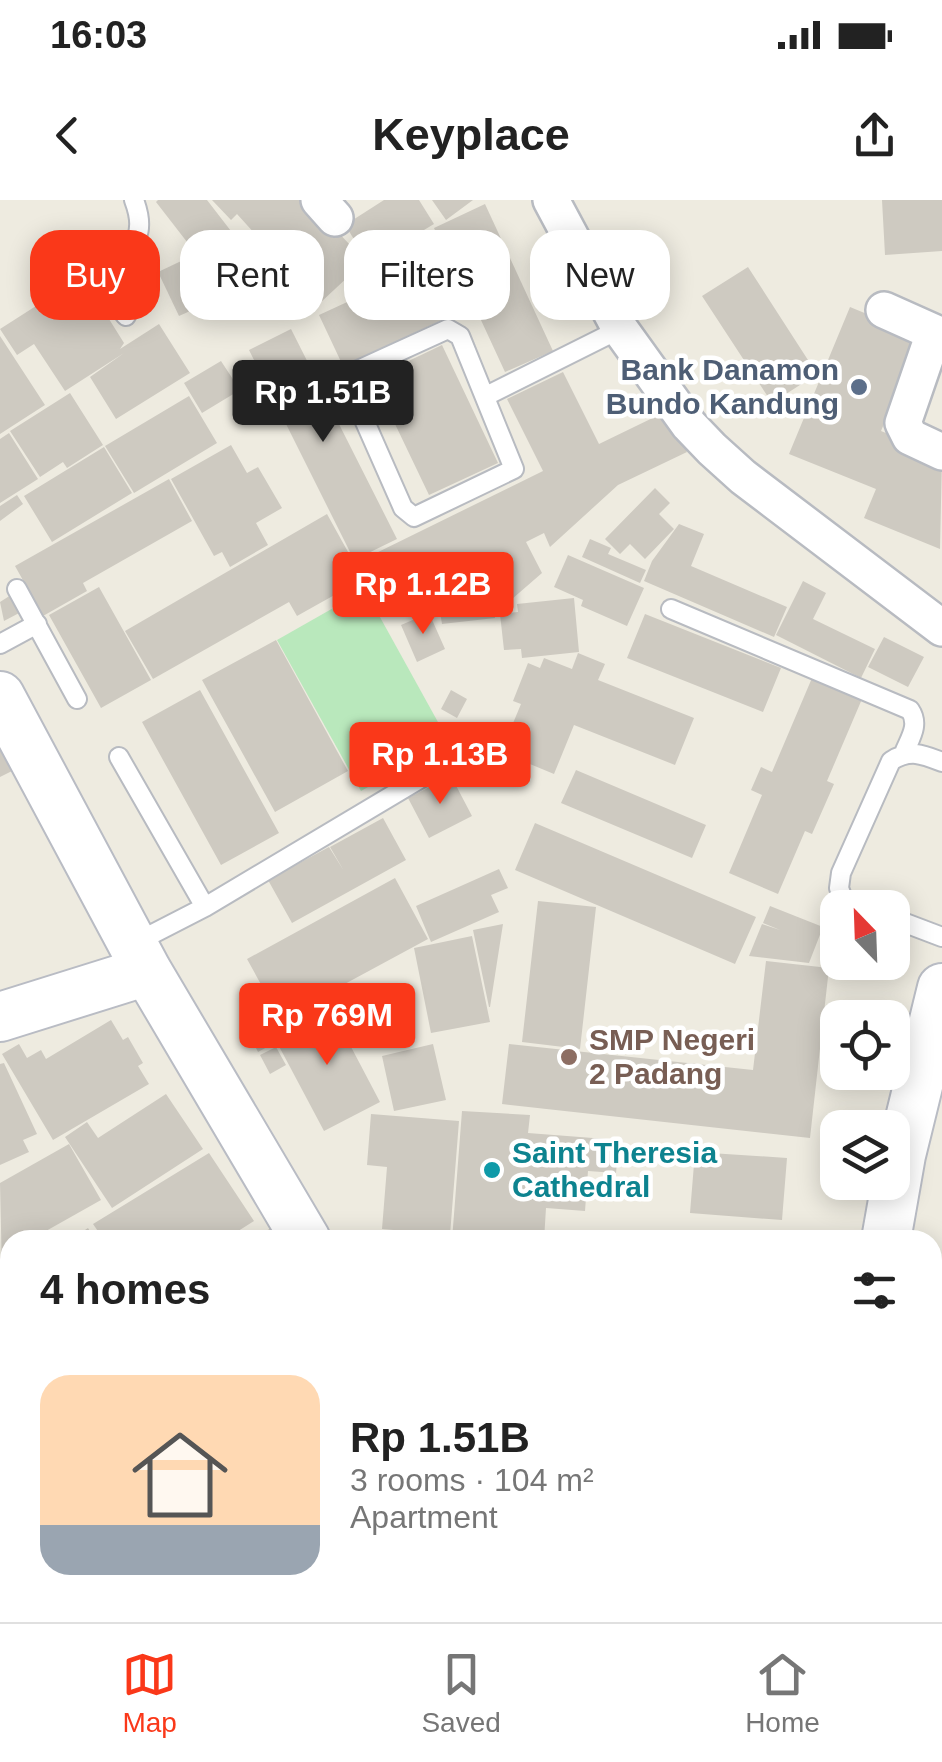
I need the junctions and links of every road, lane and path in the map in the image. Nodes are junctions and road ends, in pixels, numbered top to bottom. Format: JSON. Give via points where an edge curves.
{"nodes":[{"id":1,"x":134,"y":200,"type":"edge"},
{"id":2,"x":551,"y":200,"type":"edge"},
{"id":3,"x":139,"y":230,"type":"edge"},
{"id":4,"x":884,"y":310,"type":"dead end"},
{"id":5,"x":620,"y":329,"type":"junction"},
{"id":6,"x":938,"y":334,"type":"edge"},
{"id":7,"x":486,"y":396,"type":"junction"},
{"id":8,"x":942,"y":452,"type":"edge"},
{"id":9,"x":17,"y":589,"type":"dead end"},
{"id":10,"x":671,"y":610,"type":"dead end"},
{"id":11,"x":37,"y":624,"type":"junction"},
{"id":12,"x":942,"y":628,"type":"edge"},
{"id":13,"x":0,"y":644,"type":"edge"},
{"id":14,"x":0,"y":696,"type":"edge"},
{"id":15,"x":77,"y":699,"type":"dead end"},
{"id":16,"x":904,"y":753,"type":"junction"},
{"id":17,"x":119,"y":757,"type":"dead end"},
{"id":18,"x":942,"y":762,"type":"edge"},
{"id":19,"x":428,"y":774,"type":"dead end"},
{"id":20,"x":840,"y":890,"type":"edge"},
{"id":21,"x":204,"y":907,"type":"junction"},
{"id":22,"x":910,"y":924,"type":"edge"},
{"id":23,"x":942,"y":936,"type":"edge"},
{"id":24,"x":140,"y":958,"type":"junction"},
{"id":25,"x":942,"y":988,"type":"edge"},
{"id":26,"x":0,"y":1017,"type":"edge"},
{"id":27,"x":300,"y":1230,"type":"edge"},
{"id":28,"x":888,"y":1230,"type":"edge"}],
"edges":[{"from":1,"to":3,"type":"lane"},
{"from":2,"to":5,"type":"street"},
{"from":4,"to":6,"type":"street"},
{"from":5,"to":7,"type":"lane"},
{"from":5,"to":12,"type":"street","via":[[712,450]]},
{"from":6,"to":8,"type":"street","via":[[902,423],[910,437]]},
{"from":7,"to":7,"type":"lane","via":[[514,469],[421,516],[407,514],[349,388],[350,375],[448,329],[460,336]]},
{"from":9,"to":11,"type":"lane"},
{"from":10,"to":16,"type":"lane","via":[[910,710],[916,719]]},
{"from":11,"to":13,"type":"lane"},
{"from":11,"to":15,"type":"lane"},
{"from":14,"to":24,"type":"street"},
{"from":16,"to":18,"type":"lane"},
{"from":16,"to":20,"type":"lane","via":[[891,761]]},
{"from":17,"to":21,"type":"lane"},
{"from":19,"to":21,"type":"lane"},
{"from":21,"to":24,"type":"lane"},
{"from":22,"to":23,"type":"lane"},
{"from":24,"to":26,"type":"street","via":[[63,1000]]},
{"from":24,"to":27,"type":"street"},
{"from":25,"to":28,"type":"street"}]}
